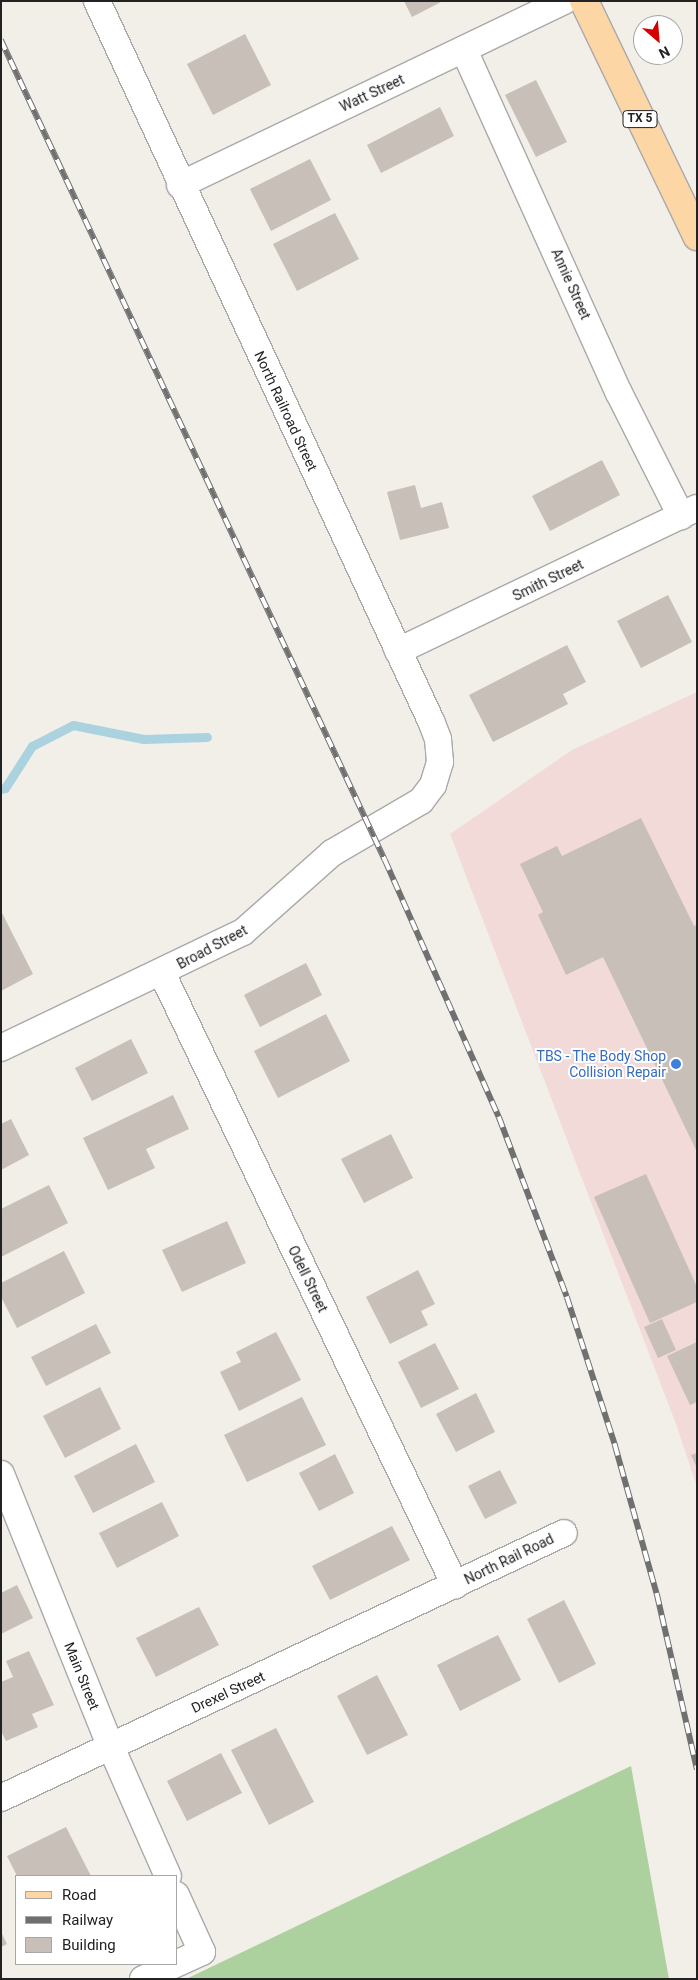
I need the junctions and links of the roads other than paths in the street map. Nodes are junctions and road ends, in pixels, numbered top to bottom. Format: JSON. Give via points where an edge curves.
{"nodes":[{"id":1,"x":96,"y":1,"type":"edge"},
{"id":2,"x":564,"y":1,"type":"edge"},
{"id":3,"x":584,"y":1,"type":"edge"},
{"id":4,"x":464,"y":50,"type":"junction"},
{"id":5,"x":180,"y":185,"type":"junction"},
{"id":6,"x":697,"y":236,"type":"edge"},
{"id":7,"x":689,"y":512,"type":"edge"},
{"id":8,"x":398,"y":651,"type":"junction"},
{"id":9,"x":402,"y":814,"type":"joint"},
{"id":10,"x":162,"y":973,"type":"junction"},
{"id":11,"x":1,"y":1048,"type":"edge"},
{"id":12,"x":1,"y":1474,"type":"edge"},
{"id":13,"x":564,"y":1533,"type":"dead end"},
{"id":14,"x":455,"y":1585,"type":"junction"},
{"id":15,"x":111,"y":1747,"type":"junction"},
{"id":16,"x":1,"y":1798,"type":"edge"},
{"id":17,"x":168,"y":1875,"type":"edge"},
{"id":18,"x":178,"y":1899,"type":"edge"},
{"id":19,"x":178,"y":1963,"type":"edge"},
{"id":20,"x":174,"y":1965,"type":"edge"},
{"id":21,"x":143,"y":1979,"type":"edge"}],
"edges":[{"from":1,"to":5,"type":"street","name":"North Railroad Street"},
{"from":2,"to":4,"type":"street","name":"Watt Street"},
{"from":3,"to":6,"type":"main road","number":"TX 5"},
{"from":4,"to":5,"type":"street","name":"Watt Street"},
{"from":4,"to":7,"type":"street","name":"Annie Street","via":[[619,393]]},
{"from":5,"to":8,"type":"street","name":"North Railroad Street"},
{"from":7,"to":8,"type":"street","name":"Smith Street"},
{"from":8,"to":9,"type":"street","name":"North Railroad Street","via":[[431,721],[440,752],[438,774],[430,792]]},
{"from":9,"to":10,"type":"street","name":"Broad Street","via":[[332,853],[243,932]]},
{"from":10,"to":11,"type":"street","name":"Broad Street"},
{"from":10,"to":14,"type":"street","name":"Odell Street"},
{"from":12,"to":15,"type":"street","name":"Main Street"},
{"from":13,"to":14,"type":"street","name":"North Rail Road"},
{"from":14,"to":15,"type":"street","name":"Drexel Street"},
{"from":15,"to":16,"type":"street","name":"Drexel Street"},
{"from":15,"to":17,"type":"street","name":"Main Street"},
{"from":18,"to":19,"type":"street","via":[[202,1952]]},
{"from":20,"to":21,"type":"street"}]}
